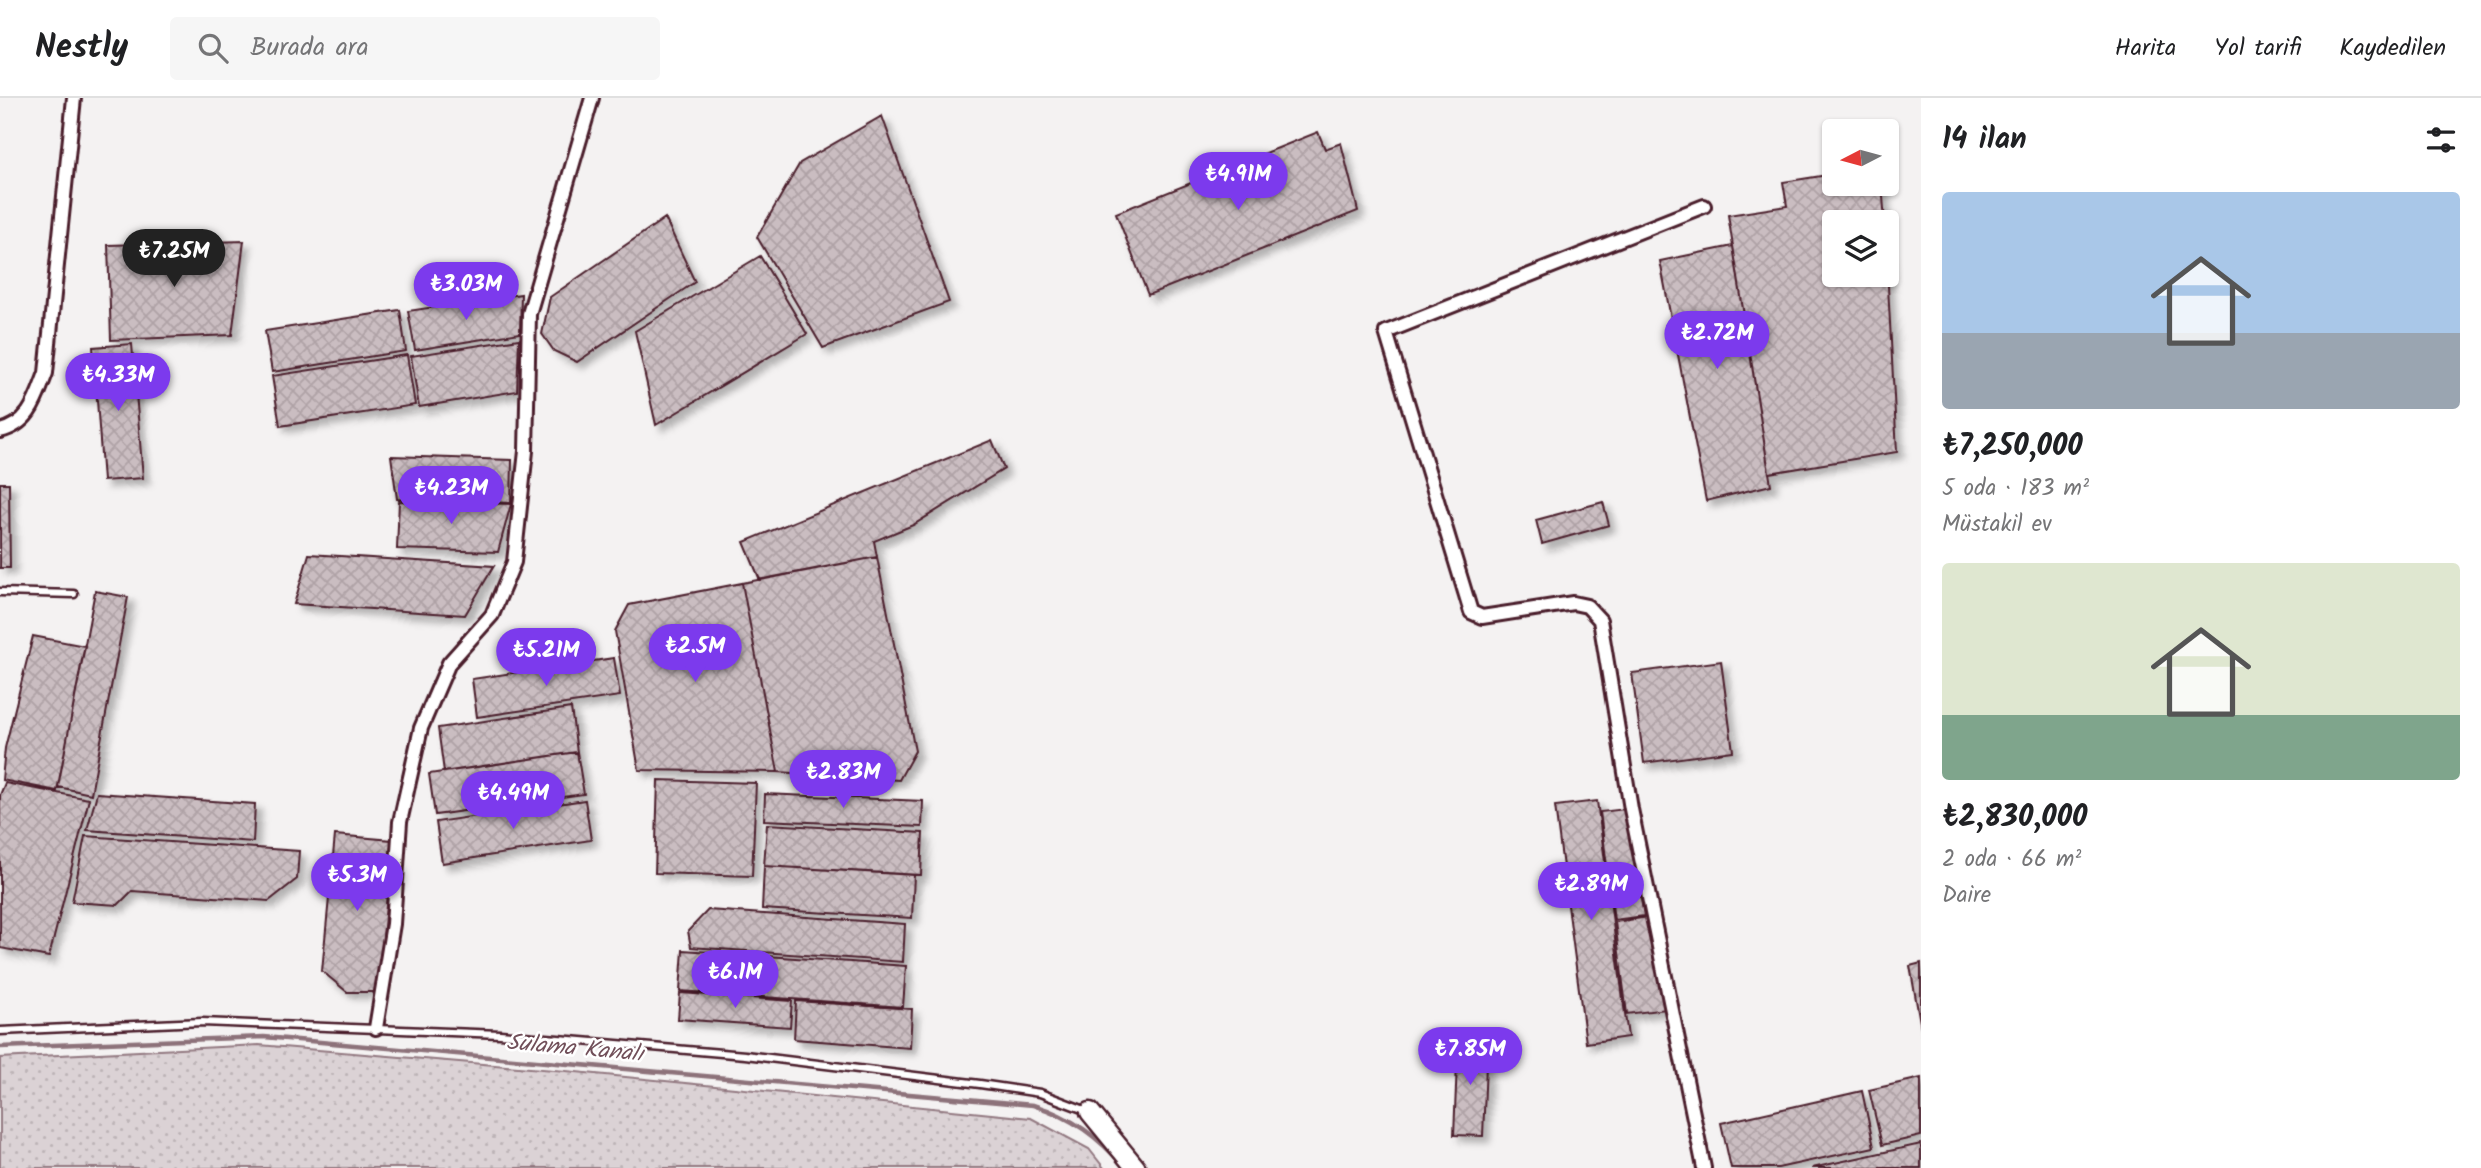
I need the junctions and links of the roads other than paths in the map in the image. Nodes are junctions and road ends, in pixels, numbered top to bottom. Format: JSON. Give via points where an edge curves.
{"nodes":[{"id":1,"x":74,"y":98,"type":"edge"},
{"id":2,"x":592,"y":98,"type":"edge"},
{"id":3,"x":1704,"y":206,"type":"dead end"},
{"id":4,"x":0,"y":431,"type":"edge"},
{"id":5,"x":0,"y":592,"type":"edge"},
{"id":6,"x":74,"y":594,"type":"dead end"},
{"id":7,"x":376,"y":1028,"type":"junction"},
{"id":8,"x":0,"y":1031,"type":"edge"},
{"id":9,"x":1090,"y":1112,"type":"joint"},
{"id":10,"x":1136,"y":1168,"type":"edge"},
{"id":11,"x":1704,"y":1168,"type":"edge"}],
"edges":[{"from":1,"to":4,"type":"street","via":[[46,373],[23,422]]},
{"from":2,"to":7,"type":"street","via":[[529,314],[526,451],[514,562],[492,615],[449,663],[421,727],[400,821],[393,924]]},
{"from":3,"to":11,"type":"street","via":[[1386,332],[1471,612],[1482,617],[1573,603],[1592,610],[1600,621],[1631,809]]},
{"from":5,"to":6,"type":"lane"},
{"from":7,"to":8,"type":"lane","via":[[202,1022]]},
{"from":7,"to":9,"type":"lane","via":[[758,1057],[1040,1093]]},
{"from":9,"to":10,"type":"street"}]}
